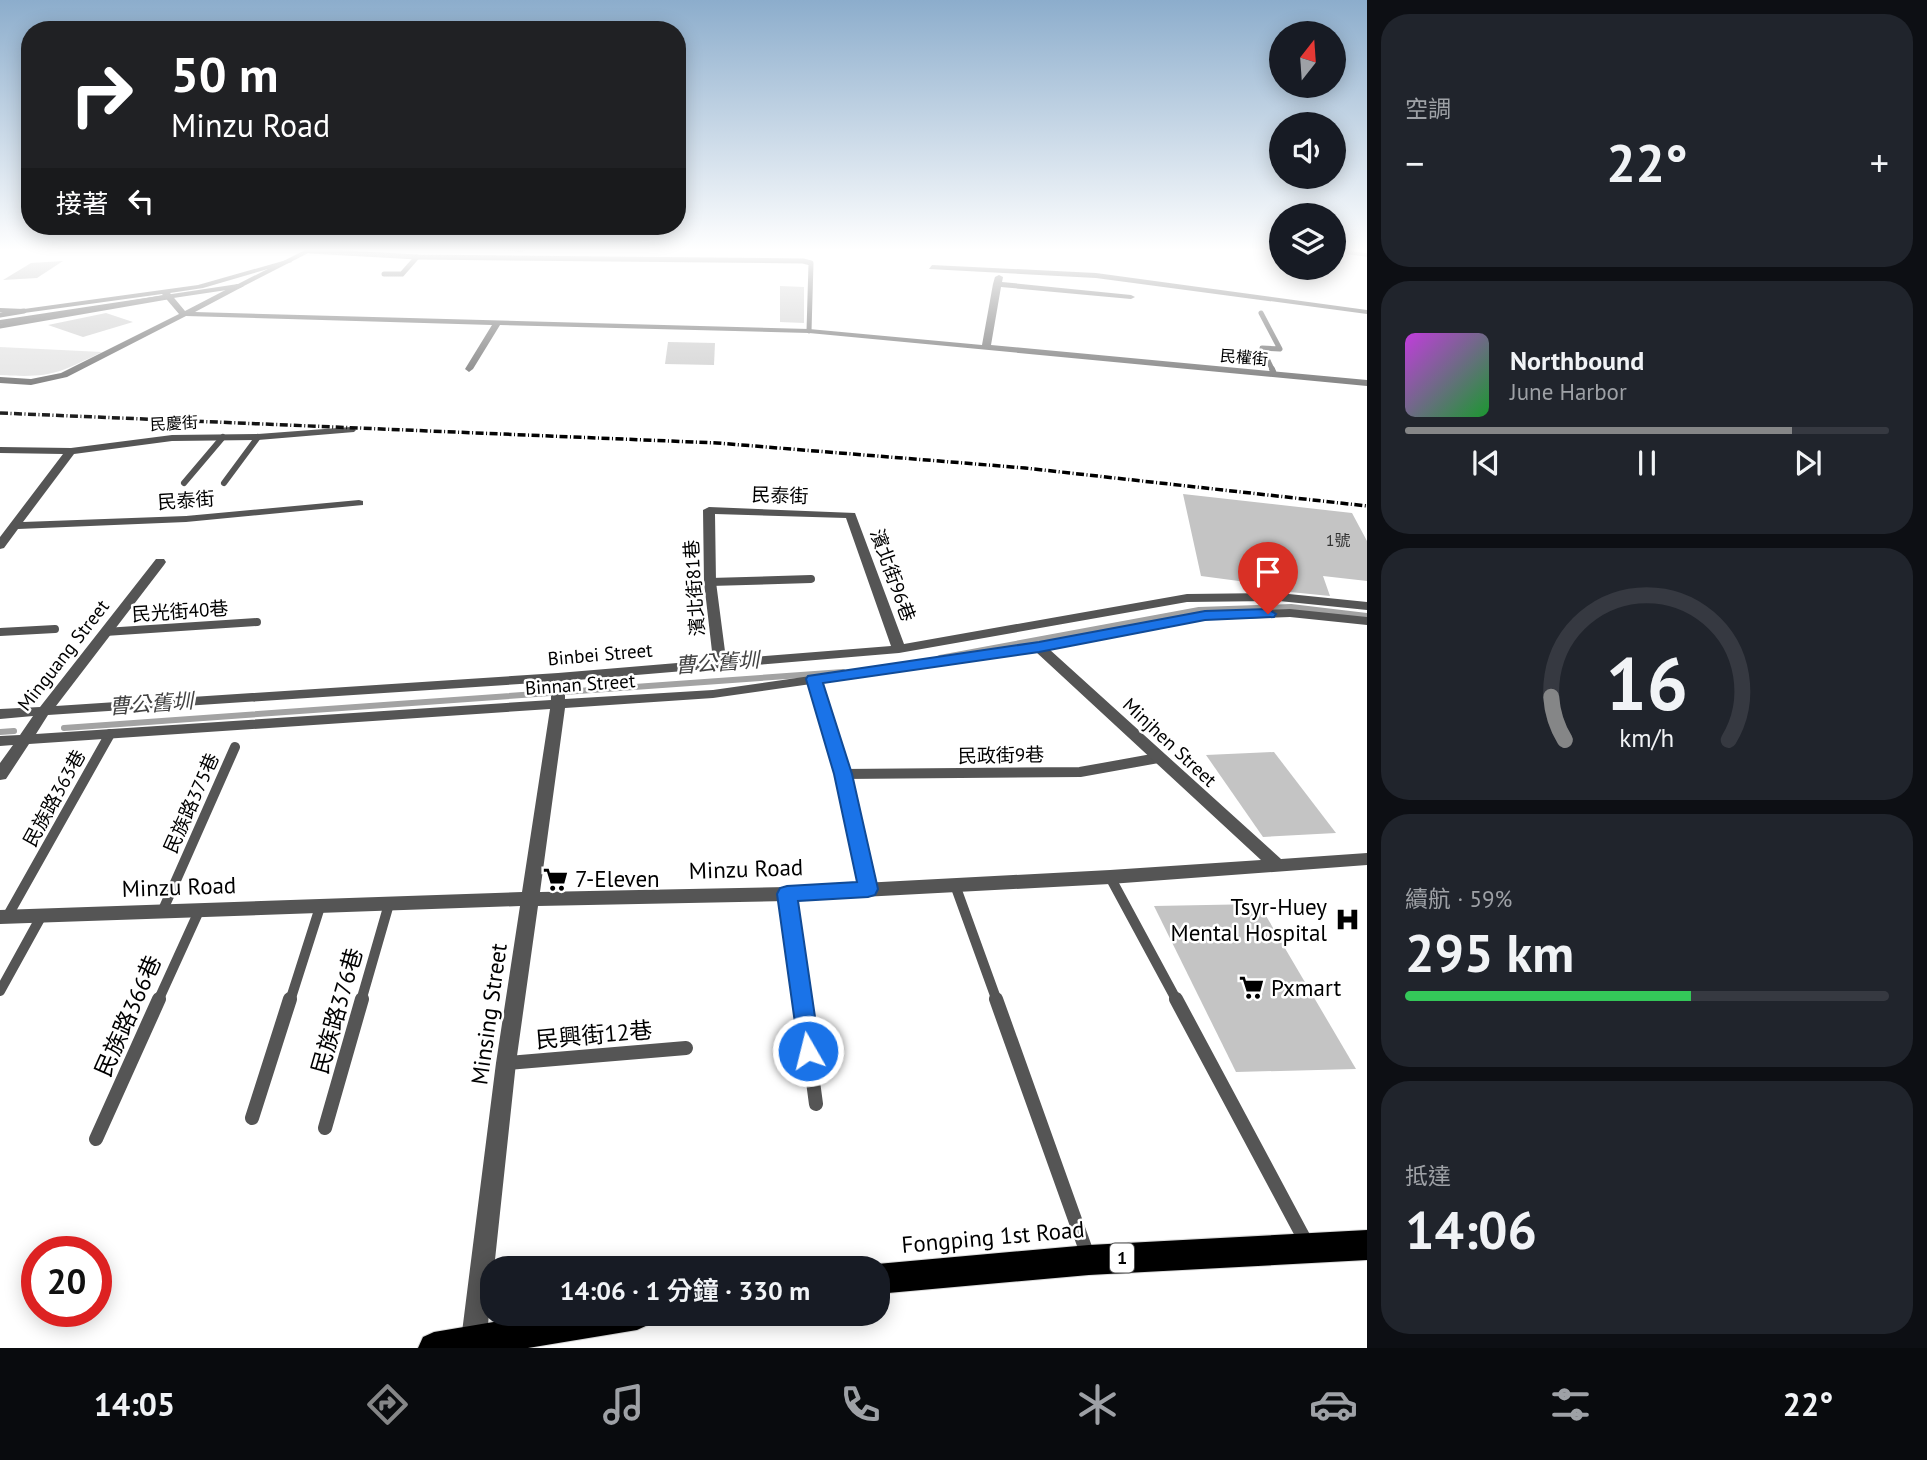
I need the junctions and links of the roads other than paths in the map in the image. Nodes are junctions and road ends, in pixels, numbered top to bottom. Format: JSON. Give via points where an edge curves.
{"nodes":[{"id":1,"x":19,"y":312,"type":"edge"},
{"id":2,"x":68,"y":312,"type":"edge"},
{"id":3,"x":182,"y":312,"type":"edge"},
{"id":4,"x":188,"y":312,"type":"edge"},
{"id":5,"x":810,"y":312,"type":"edge"},
{"id":6,"x":992,"y":312,"type":"edge"},
{"id":7,"x":1261,"y":313,"type":"dead end"},
{"id":8,"x":184,"y":314,"type":"junction"},
{"id":9,"x":0,"y":315,"type":"edge"},
{"id":10,"x":498,"y":322,"type":"junction"},
{"id":11,"x":0,"y":324,"type":"edge"},
{"id":12,"x":809,"y":331,"type":"junction"},
{"id":13,"x":986,"y":347,"type":"junction"},
{"id":14,"x":469,"y":369,"type":"dead end"},
{"id":15,"x":1274,"y":374,"type":"junction"},
{"id":16,"x":0,"y":380,"type":"edge"},
{"id":17,"x":1367,"y":383,"type":"edge"},
{"id":18,"x":351,"y":430,"type":"dead end"},
{"id":19,"x":223,"y":437,"type":"junction"},
{"id":20,"x":258,"y":437,"type":"junction"},
{"id":21,"x":0,"y":450,"type":"edge"},
{"id":22,"x":71,"y":451,"type":"junction"},
{"id":23,"x":184,"y":483,"type":"dead end"},
{"id":24,"x":225,"y":483,"type":"dead end"},
{"id":25,"x":359,"y":503,"type":"dead end"},
{"id":26,"x":709,"y":510,"type":"joint"},
{"id":27,"x":851,"y":515,"type":"joint"},
{"id":28,"x":16,"y":526,"type":"junction"},
{"id":29,"x":0,"y":545,"type":"edge"},
{"id":30,"x":160,"y":562,"type":"dead end"},
{"id":31,"x":811,"y":579,"type":"dead end"},
{"id":32,"x":710,"y":582,"type":"junction"},
{"id":33,"x":1367,"y":606,"type":"edge"},
{"id":34,"x":1367,"y":621,"type":"edge"},
{"id":35,"x":257,"y":622,"type":"dead end"},
{"id":36,"x":55,"y":629,"type":"dead end"},
{"id":37,"x":0,"y":632,"type":"edge"},
{"id":38,"x":105,"y":632,"type":"junction"},
{"id":39,"x":1039,"y":647,"type":"junction"},
{"id":40,"x":899,"y":649,"type":"junction"},
{"id":41,"x":720,"y":663,"type":"junction"},
{"id":42,"x":814,"y":679,"type":"junction"},
{"id":43,"x":558,"y":690,"type":"junction"},
{"id":44,"x":44,"y":711,"type":"junction"},
{"id":45,"x":0,"y":714,"type":"edge"},
{"id":46,"x":110,"y":734,"type":"junction"},
{"id":47,"x":23,"y":739,"type":"junction"},
{"id":48,"x":0,"y":741,"type":"edge"},
{"id":49,"x":235,"y":747,"type":"dead end"},
{"id":50,"x":1158,"y":758,"type":"junction"},
{"id":51,"x":843,"y":774,"type":"junction"},
{"id":52,"x":0,"y":775,"type":"edge"},
{"id":53,"x":1367,"y":859,"type":"edge"},
{"id":54,"x":1275,"y":863,"type":"junction"},
{"id":55,"x":1110,"y":877,"type":"junction"},
{"id":56,"x":955,"y":885,"type":"junction"},
{"id":57,"x":868,"y":889,"type":"junction"},
{"id":58,"x":787,"y":894,"type":"junction"},
{"id":59,"x":530,"y":899,"type":"junction"},
{"id":60,"x":389,"y":904,"type":"junction"},
{"id":61,"x":320,"y":907,"type":"junction"},
{"id":62,"x":199,"y":911,"type":"junction"},
{"id":63,"x":162,"y":912,"type":"junction"},
{"id":64,"x":42,"y":915,"type":"junction"},
{"id":65,"x":4,"y":917,"type":"edge"},
{"id":66,"x":0,"y":991,"type":"edge"},
{"id":67,"x":686,"y":1048,"type":"dead end"},
{"id":68,"x":506,"y":1063,"type":"junction"},
{"id":69,"x":816,"y":1104,"type":"dead end"},
{"id":70,"x":252,"y":1118,"type":"dead end"},
{"id":71,"x":325,"y":1128,"type":"dead end"},
{"id":72,"x":96,"y":1139,"type":"dead end"},
{"id":73,"x":1367,"y":1245,"type":"edge"},
{"id":74,"x":1309,"y":1248,"type":"junction"},
{"id":75,"x":1089,"y":1260,"type":"junction"},
{"id":76,"x":890,"y":1278,"type":"edge"},
{"id":77,"x":561,"y":1326,"type":"edge"},
{"id":78,"x":474,"y":1340,"type":"junction"},
{"id":79,"x":434,"y":1348,"type":"edge"}],
"edges":[{"from":1,"to":9,"type":"lane"},
{"from":2,"to":11,"type":"street"},
{"from":3,"to":8,"type":"street"},
{"from":4,"to":8,"type":"street"},
{"from":5,"to":12,"type":"lane"},
{"from":6,"to":13,"type":"street"},
{"from":7,"to":15,"type":"lane","via":[[1280,349],[1262,348]]},
{"from":8,"to":10,"type":"street","name":"民權街"},
{"from":8,"to":16,"type":"street","via":[[64,375],[31,382]]},
{"from":10,"to":12,"type":"street","name":"民權街"},
{"from":10,"to":14,"type":"street"},
{"from":12,"to":13,"type":"street","name":"民權街"},
{"from":13,"to":15,"type":"street","name":"民權街"},
{"from":15,"to":17,"type":"street","name":"民權街"},
{"from":18,"to":20,"type":"street","name":"民慶街"},
{"from":19,"to":20,"type":"street","name":"民慶街"},
{"from":19,"to":22,"type":"street","name":"民慶街","via":[[172,438]]},
{"from":19,"to":23,"type":"lane"},
{"from":20,"to":24,"type":"lane"},
{"from":21,"to":22,"type":"street","name":"民慶街"},
{"from":22,"to":28,"type":"street"},
{"from":25,"to":28,"type":"street","name":"民泰街","via":[[186,519]]},
{"from":26,"to":27,"type":"street","name":"民泰街"},
{"from":26,"to":32,"type":"street","name":"濱北街81巷"},
{"from":27,"to":40,"type":"street","name":"濱北街96巷"},
{"from":28,"to":29,"type":"street"},
{"from":30,"to":38,"type":"street","name":"Minguang Street"},
{"from":31,"to":32,"type":"lane"},
{"from":32,"to":41,"type":"street","name":"濱北街81巷"},
{"from":33,"to":40,"type":"street","name":"Binbei Street","via":[[1279,597],[1187,598]]},
{"from":34,"to":39,"type":"street","name":"Binnan Street","via":[[1290,613],[1205,616]]},
{"from":35,"to":38,"type":"lane","name":"民光街40巷"},
{"from":36,"to":37,"type":"lane"},
{"from":38,"to":44,"type":"street","name":"Minguang Street"},
{"from":39,"to":42,"type":"street","name":"Binnan Street"},
{"from":39,"to":50,"type":"street","name":"Minjhen Street"},
{"from":40,"to":41,"type":"street","name":"Binbei Street"},
{"from":41,"to":43,"type":"street","name":"Binbei Street"},
{"from":42,"to":43,"type":"street","name":"Binnan Street","via":[[713,694]]},
{"from":42,"to":51,"type":"lane"},
{"from":43,"to":44,"type":"street","name":"Binbei Street"},
{"from":43,"to":46,"type":"street","name":"Binnan Street"},
{"from":43,"to":59,"type":"street","name":"Minsing Street"},
{"from":44,"to":45,"type":"street","name":"Binbei Street"},
{"from":44,"to":47,"type":"street","name":"Minguang Street"},
{"from":46,"to":47,"type":"street","name":"Binnan Street"},
{"from":46,"to":65,"type":"lane","name":"民族路363巷"},
{"from":47,"to":48,"type":"street","name":"Binnan Street"},
{"from":47,"to":52,"type":"street","name":"Minguang Street"},
{"from":49,"to":63,"type":"lane","name":"民族路375巷"},
{"from":50,"to":51,"type":"lane","name":"民政街9巷","via":[[1080,772]]},
{"from":50,"to":54,"type":"street","name":"Minjhen Street"},
{"from":51,"to":57,"type":"lane"},
{"from":53,"to":54,"type":"street","name":"Minzu Road"},
{"from":54,"to":55,"type":"street","name":"Minzu Road"},
{"from":55,"to":56,"type":"street","name":"Minzu Road"},
{"from":55,"to":74,"type":"lane"},
{"from":56,"to":57,"type":"street","name":"Minzu Road"},
{"from":56,"to":75,"type":"lane"},
{"from":57,"to":58,"type":"street","name":"Minzu Road"},
{"from":58,"to":59,"type":"street","name":"Minzu Road"},
{"from":58,"to":69,"type":"lane"},
{"from":59,"to":60,"type":"street","name":"Minzu Road"},
{"from":59,"to":68,"type":"street","name":"Minsing Street"},
{"from":60,"to":61,"type":"street","name":"Minzu Road"},
{"from":60,"to":71,"type":"lane","name":"民族路376巷"},
{"from":61,"to":62,"type":"street","name":"Minzu Road"},
{"from":61,"to":70,"type":"lane"},
{"from":62,"to":63,"type":"street","name":"Minzu Road"},
{"from":62,"to":72,"type":"lane","name":"民族路366巷"},
{"from":63,"to":64,"type":"street","name":"Minzu Road"},
{"from":64,"to":65,"type":"street","name":"Minzu Road"},
{"from":64,"to":66,"type":"lane"},
{"from":67,"to":68,"type":"lane","name":"民興街12巷"},
{"from":68,"to":78,"type":"street","name":"Minsing Street"},
{"from":73,"to":74,"type":"main road","name":"Fongping 1st Road","number":"1"},
{"from":74,"to":75,"type":"main road","name":"Fongping 1st Road","number":"1"},
{"from":75,"to":76,"type":"main road","name":"Fongping 1st Road","number":"1"},
{"from":77,"to":78,"type":"main road"},
{"from":78,"to":79,"type":"main road"}]}
